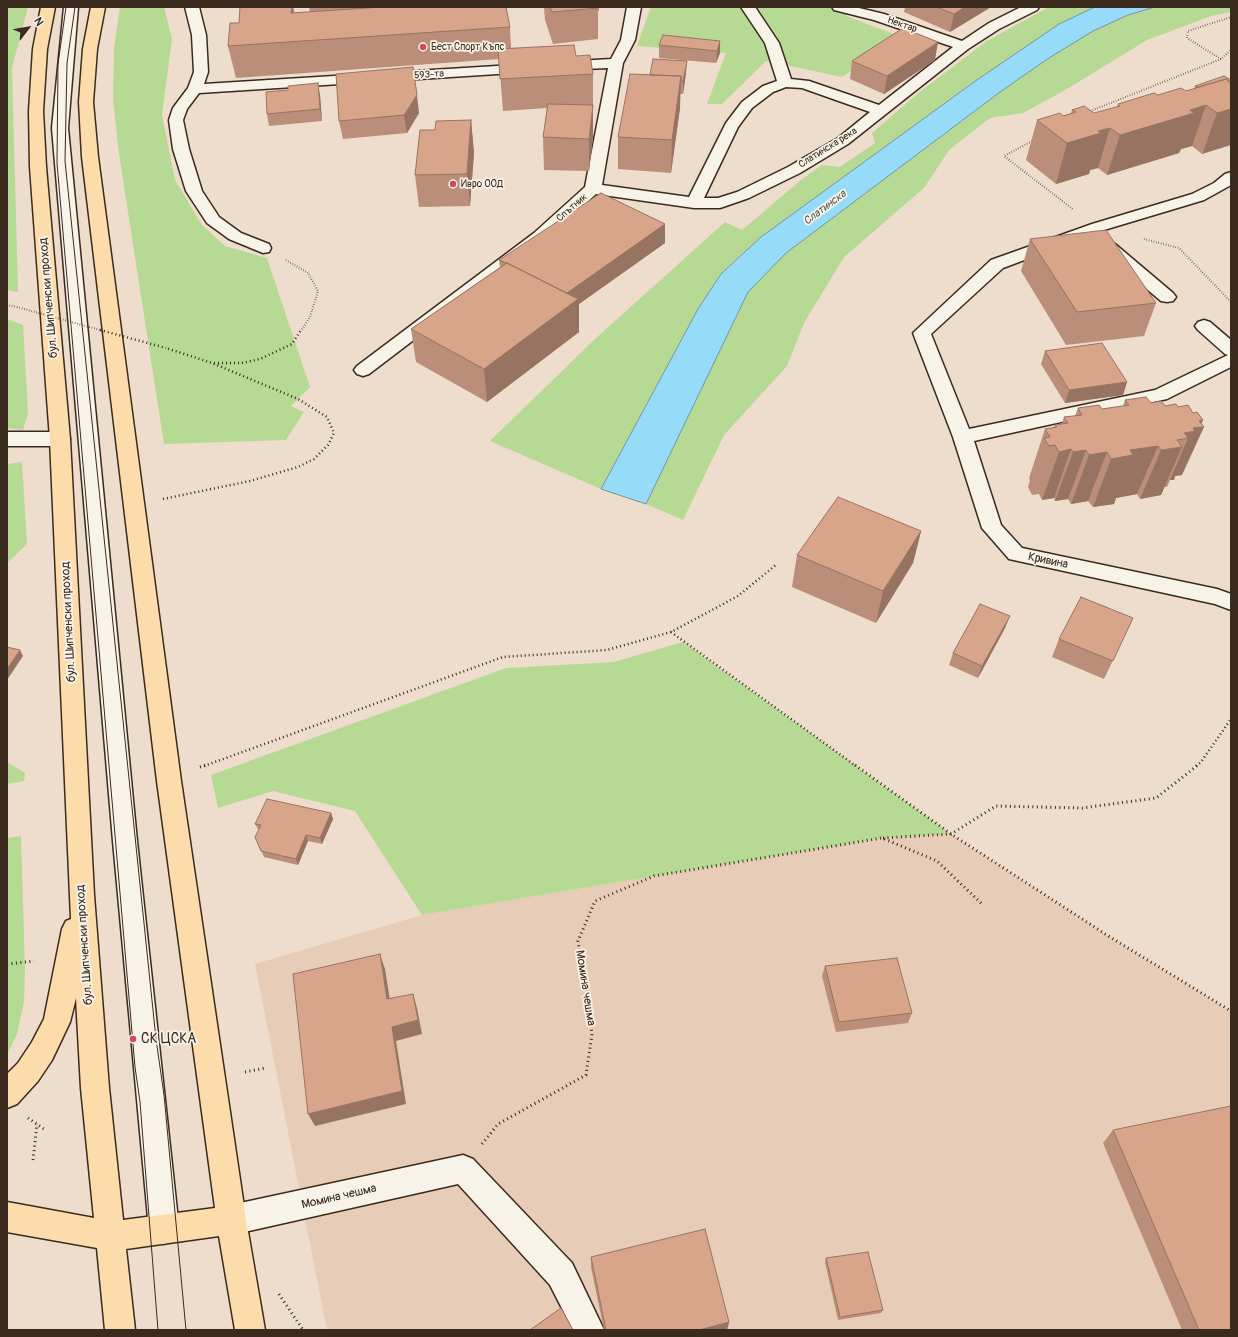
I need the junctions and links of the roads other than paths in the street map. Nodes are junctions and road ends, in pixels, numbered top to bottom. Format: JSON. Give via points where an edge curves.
{"nodes":[{"id":1,"x":48,"y":7,"type":"edge"},
{"id":2,"x":71,"y":7,"type":"edge"},
{"id":3,"x":98,"y":7,"type":"edge"},
{"id":4,"x":192,"y":7,"type":"edge"},
{"id":5,"x":634,"y":7,"type":"edge"},
{"id":6,"x":748,"y":7,"type":"edge"},
{"id":7,"x":839,"y":7,"type":"edge"},
{"id":8,"x":1032,"y":7,"type":"edge"},
{"id":9,"x":963,"y":46,"type":"junction"},
{"id":10,"x":616,"y":63,"type":"junction"},
{"id":11,"x":785,"y":83,"type":"junction"},
{"id":12,"x":194,"y":89,"type":"junction"},
{"id":13,"x":882,"y":111,"type":"junction"},
{"id":14,"x":1227,"y":186,"type":"edge"},
{"id":15,"x":593,"y":189,"type":"junction"},
{"id":16,"x":694,"y":203,"type":"junction"},
{"id":17,"x":1093,"y":229,"type":"junction"},
{"id":18,"x":263,"y":248,"type":"road end"},
{"id":19,"x":1167,"y":298,"type":"dead end"},
{"id":20,"x":1204,"y":326,"type":"dead end"},
{"id":21,"x":1231,"y":350,"type":"edge"},
{"id":22,"x":1231,"y":360,"type":"edge"},
{"id":23,"x":363,"y":370,"type":"dead end"},
{"id":24,"x":963,"y":437,"type":"junction"},
{"id":25,"x":7,"y":439,"type":"edge"},
{"id":26,"x":60,"y":439,"type":"junction"},
{"id":27,"x":1231,"y":602,"type":"edge"},
{"id":28,"x":82,"y":894,"type":"junction"},
{"id":29,"x":7,"y":1094,"type":"edge"},
{"id":30,"x":7,"y":1217,"type":"edge"},
{"id":31,"x":231,"y":1220,"type":"junction"},
{"id":32,"x":164,"y":1229,"type":"junction"},
{"id":33,"x":111,"y":1236,"type":"junction"},
{"id":34,"x":120,"y":1330,"type":"edge"},
{"id":35,"x":250,"y":1330,"type":"edge"},
{"id":36,"x":589,"y":1330,"type":"edge"}],
"edges":[{"from":1,"to":26,"type":"main road","name":"бул. Шипченски проход","via":[[40,49],[36,111],[38,167]]},
{"from":2,"to":32,"type":"street","via":[[60,128],[124,840]]},
{"from":3,"to":31,"type":"main road","via":[[90,48],[86,102],[90,157],[169,781]]},
{"from":4,"to":12,"type":"street","via":[[199,34],[201,72]]},
{"from":5,"to":10,"type":"street","name":"Спътник","via":[[628,40]]},
{"from":6,"to":11,"type":"street","via":[[772,44]]},
{"from":7,"to":9,"type":"street","name":"Нектар","via":[[879,17]]},
{"from":8,"to":9,"type":"street","name":"Слатинска река","via":[[994,26]]},
{"from":9,"to":13,"type":"street","name":"Слатинска река"},
{"from":10,"to":12,"type":"street","name":"593-та"},
{"from":10,"to":15,"type":"street","name":"Спътник"},
{"from":11,"to":13,"type":"street","via":[[804,84]]},
{"from":11,"to":16,"type":"street","via":[[768,88],[747,105],[731,126]]},
{"from":12,"to":18,"type":"street","via":[[180,108],[176,120],[181,149],[194,191],[213,220],[235,236]]},
{"from":13,"to":16,"type":"street","name":"Слатинска река","via":[[843,141],[750,192],[720,203]]},
{"from":14,"to":17,"type":"street"},
{"from":15,"to":16,"type":"street","name":"Слатинска река"},
{"from":15,"to":23,"type":"street","name":"Спътник","via":[[540,236]]},
{"from":17,"to":19,"type":"street"},
{"from":17,"to":24,"type":"street","name":"Кривина","via":[[997,264],[922,333]]},
{"from":20,"to":21,"type":"street"},
{"from":22,"to":24,"type":"street","via":[[1160,395]]},
{"from":24,"to":27,"type":"street","name":"Кривина","via":[[992,528],[1016,554]]},
{"from":25,"to":26,"type":"street"},
{"from":26,"to":28,"type":"main road","name":"бул. Шипченски проход"},
{"from":28,"to":29,"type":"main road","via":[[57,1022],[31,1067]]},
{"from":28,"to":33,"type":"main road","name":"бул. Шипченски проход","via":[[95,1088]]},
{"from":30,"to":33,"type":"main road"},
{"from":31,"to":32,"type":"main road"},
{"from":31,"to":35,"type":"main road"},
{"from":31,"to":36,"type":"street","name":"Момина чешма","via":[[463,1169],[561,1274]]},
{"from":32,"to":33,"type":"main road"},
{"from":33,"to":34,"type":"main road","name":"бул. Шипченски проход"}]}
